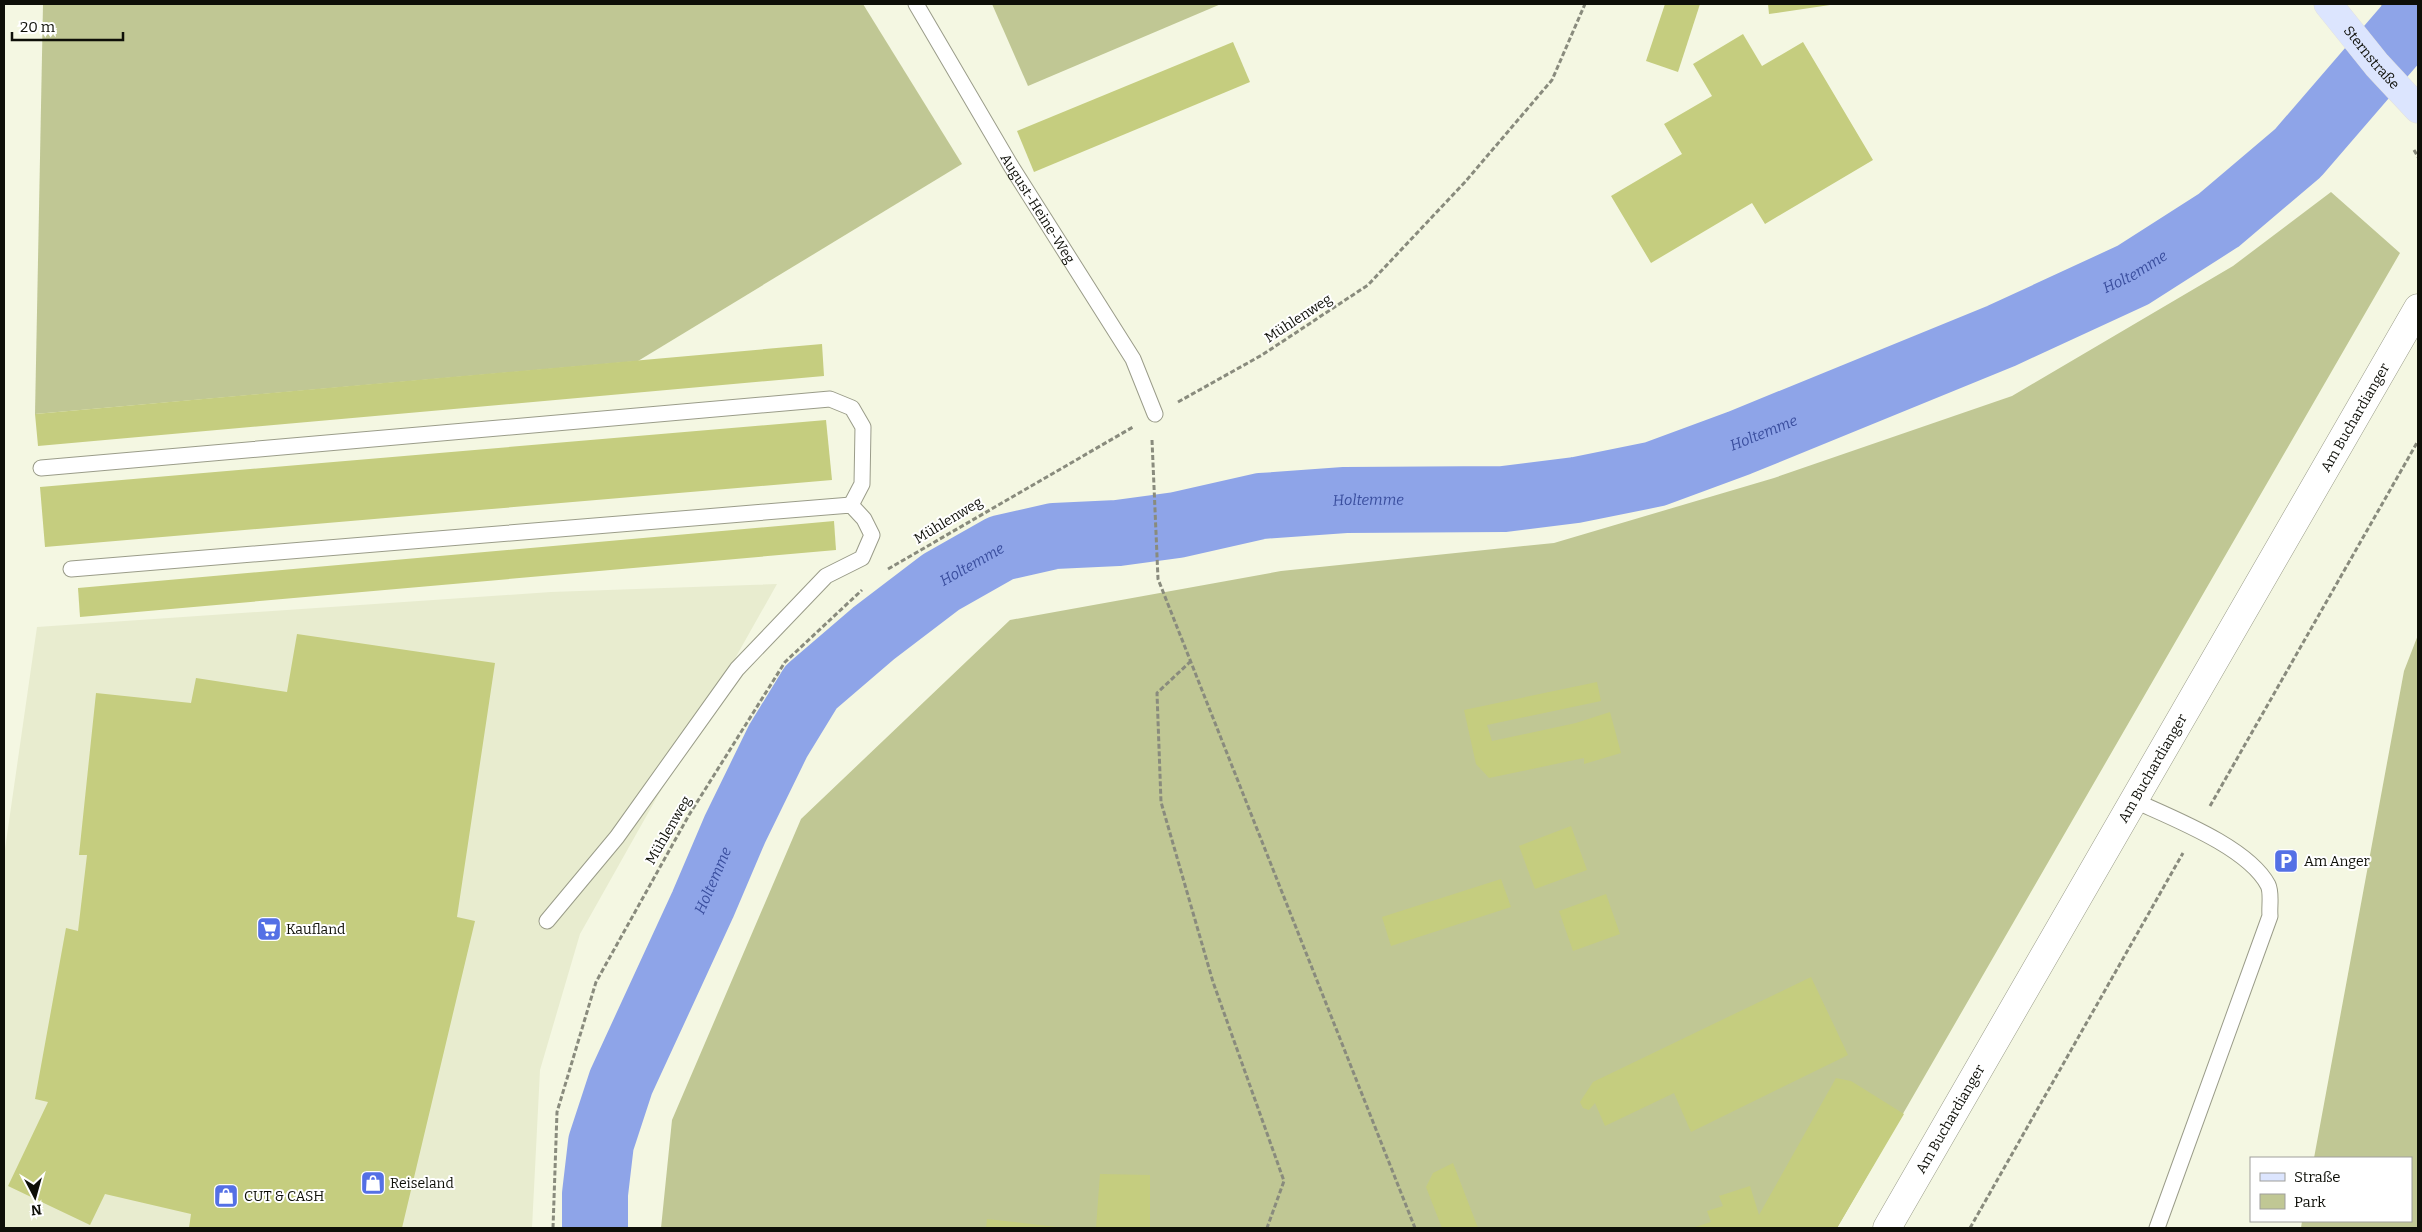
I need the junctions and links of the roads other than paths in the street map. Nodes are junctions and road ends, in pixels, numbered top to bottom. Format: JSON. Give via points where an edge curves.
{"nodes":[{"id":1,"x":916,"y":4,"type":"edge"},
{"id":2,"x":2330,"y":8,"type":"edge"},
{"id":3,"x":2418,"y":109,"type":"edge"},
{"id":4,"x":2418,"y":308,"type":"edge"},
{"id":5,"x":1156,"y":414,"type":"road end"},
{"id":6,"x":41,"y":468,"type":"dead end"},
{"id":7,"x":851,"y":505,"type":"junction"},
{"id":8,"x":71,"y":569,"type":"dead end"},
{"id":9,"x":2133,"y":800,"type":"junction"},
{"id":10,"x":547,"y":921,"type":"dead end"},
{"id":11,"x":1888,"y":1228,"type":"edge"},
{"id":12,"x":2157,"y":1228,"type":"edge"}],
"edges":[{"from":1,"to":5,"type":"lane","name":"August-Heine-Weg","via":[[1011,166],[1133,359]]},
{"from":2,"to":3,"type":"main road","name":"Sternstraße"},
{"from":4,"to":9,"type":"main road","name":"Am Buchardianger"},
{"from":6,"to":7,"type":"lane","via":[[830,399],[852,408],[863,427],[862,484]]},
{"from":7,"to":8,"type":"lane"},
{"from":7,"to":10,"type":"lane","via":[[872,535],[862,558],[826,576],[737,669],[617,837]]},
{"from":9,"to":11,"type":"main road","name":"Am Buchardianger"},
{"from":9,"to":12,"type":"lane","via":[[2196,830],[2249,861],[2269,887],[2270,916]]}]}
